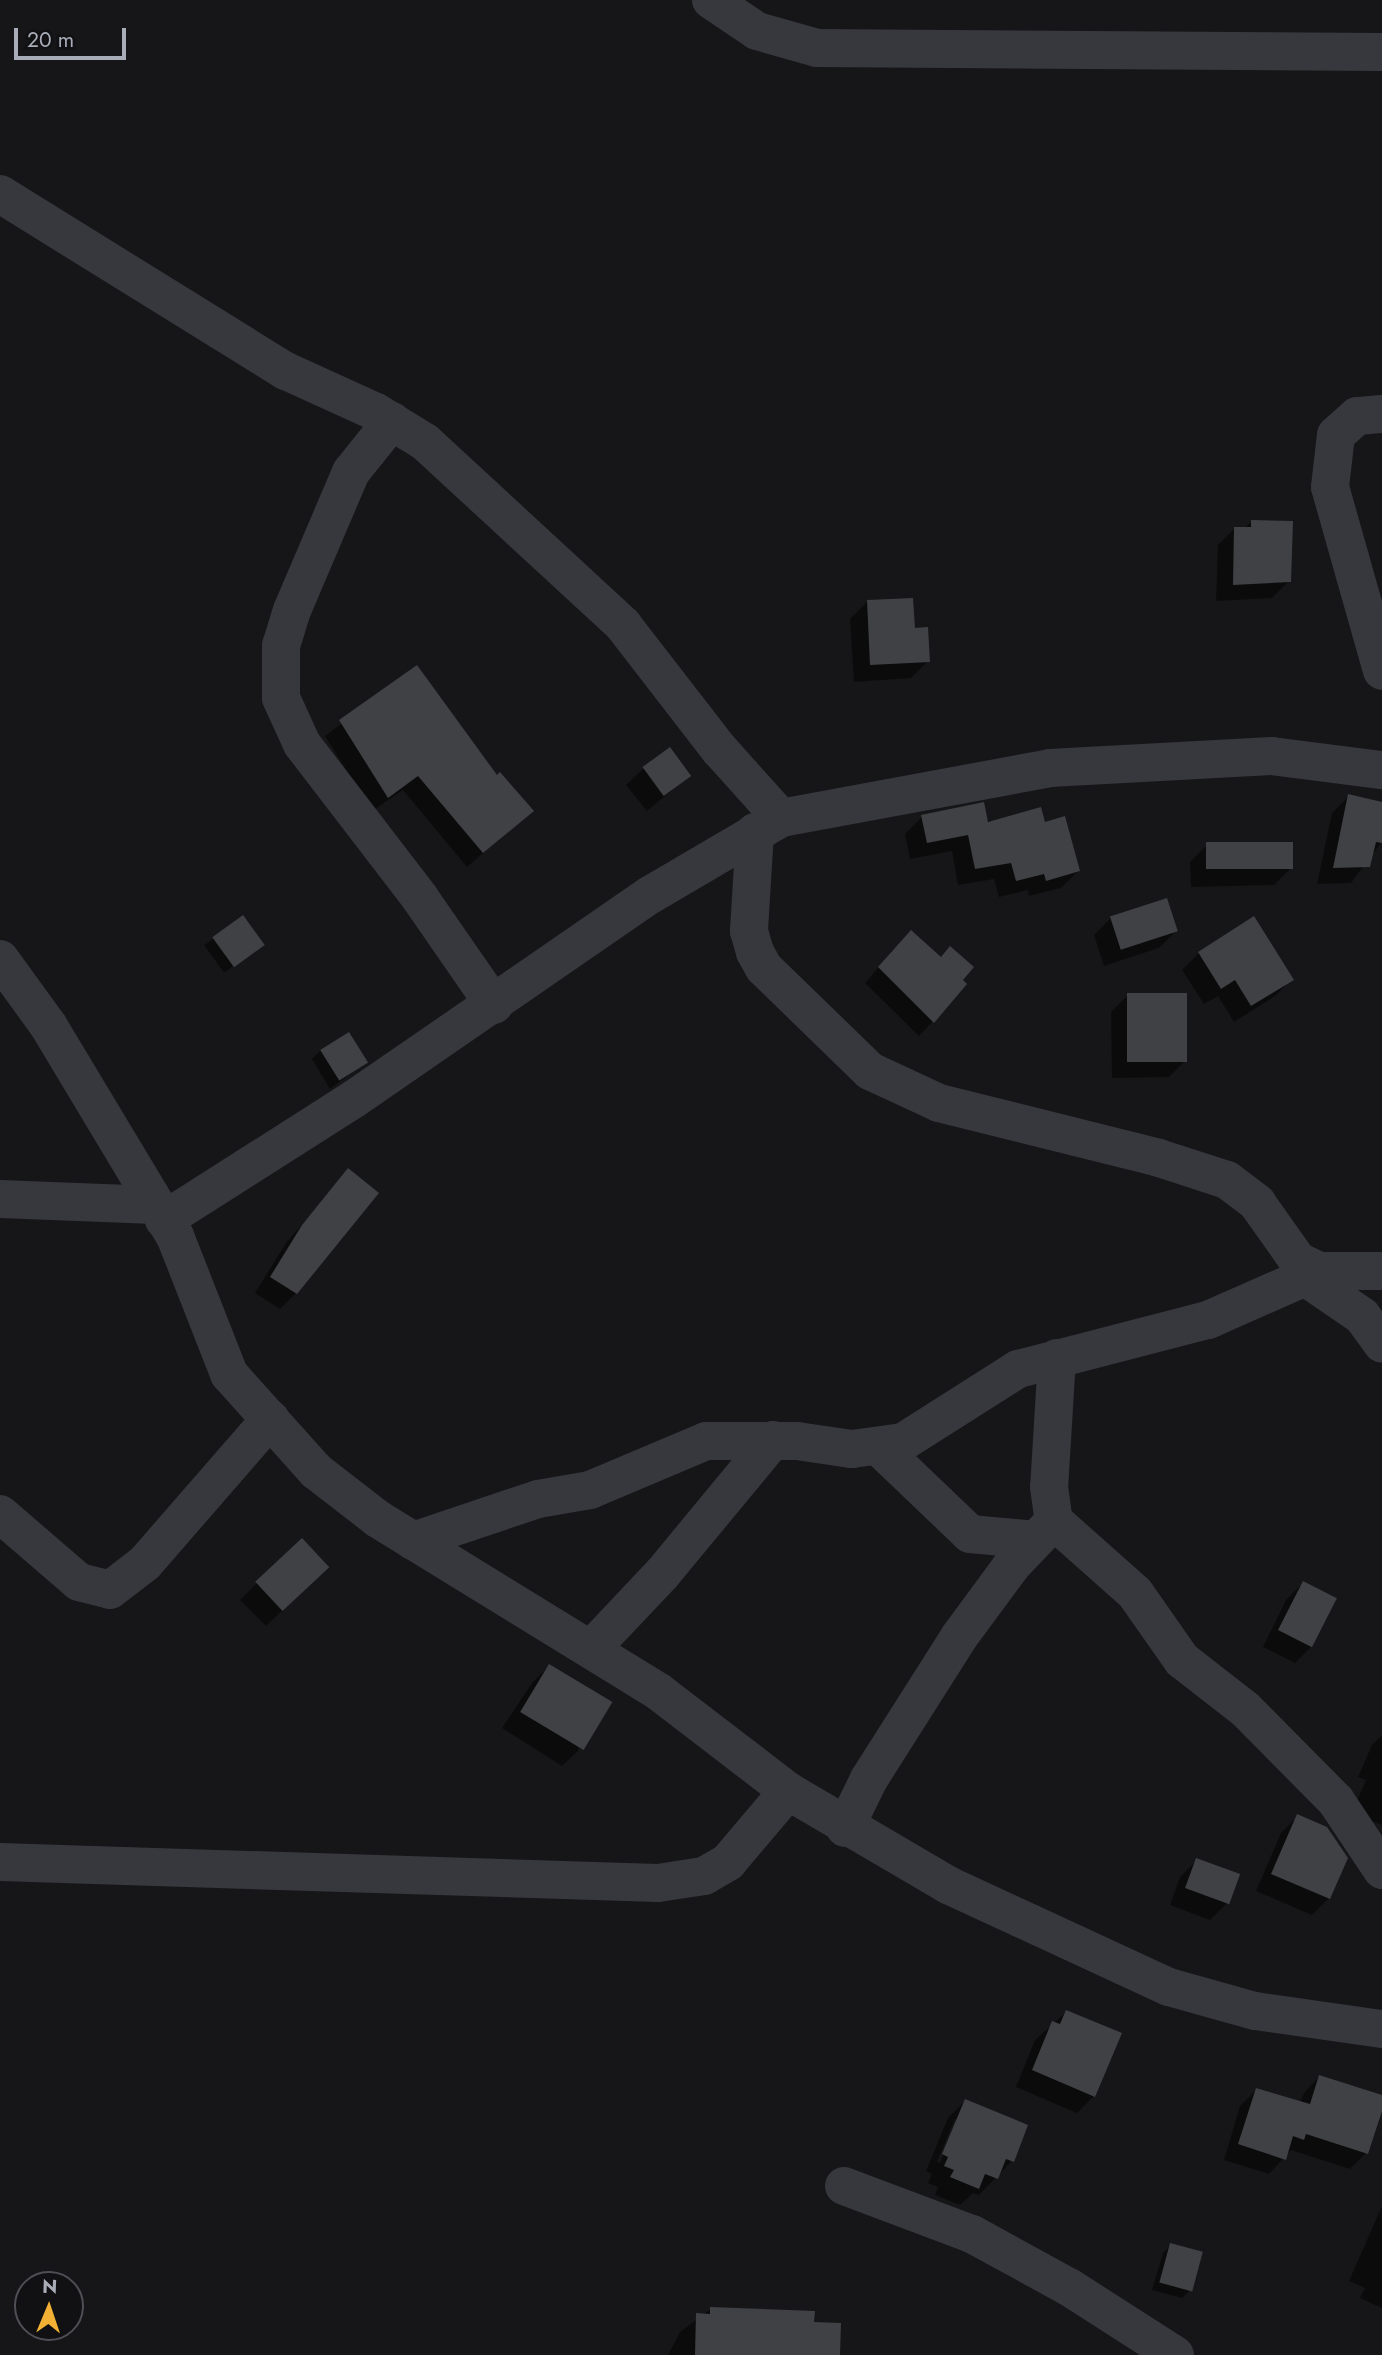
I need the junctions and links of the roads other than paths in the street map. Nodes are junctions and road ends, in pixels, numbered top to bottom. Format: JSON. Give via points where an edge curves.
{"nodes":[{"id":1,"x":711,"y":0,"type":"edge"},
{"id":2,"x":1382,"y":52,"type":"edge"},
{"id":3,"x":0,"y":194,"type":"edge"},
{"id":4,"x":1382,"y":414,"type":"edge"},
{"id":5,"x":392,"y":421,"type":"junction"},
{"id":6,"x":1382,"y":671,"type":"edge"},
{"id":7,"x":1382,"y":770,"type":"edge"},
{"id":8,"x":768,"y":825,"type":"junction"},
{"id":9,"x":0,"y":959,"type":"edge"},
{"id":10,"x":494,"y":1005,"type":"junction"},
{"id":11,"x":0,"y":1199,"type":"edge"},
{"id":12,"x":159,"y":1212,"type":"junction"},
{"id":13,"x":1382,"y":1271,"type":"edge"},
{"id":14,"x":1312,"y":1274,"type":"junction"},
{"id":15,"x":1382,"y":1344,"type":"edge"},
{"id":16,"x":1057,"y":1358,"type":"junction"},
{"id":17,"x":270,"y":1419,"type":"junction"},
{"id":18,"x":773,"y":1440,"type":"junction"},
{"id":19,"x":878,"y":1446,"type":"junction"},
{"id":20,"x":0,"y":1514,"type":"edge"},
{"id":21,"x":1045,"y":1531,"type":"junction"},
{"id":22,"x":0,"y":1535,"type":"edge"},
{"id":23,"x":413,"y":1541,"type":"junction"},
{"id":24,"x":46,"y":1553,"type":"junction"},
{"id":25,"x":592,"y":1648,"type":"junction"},
{"id":26,"x":788,"y":1791,"type":"junction"},
{"id":27,"x":845,"y":1828,"type":"junction"},
{"id":28,"x":0,"y":1862,"type":"edge"},
{"id":29,"x":1382,"y":1870,"type":"edge"},
{"id":30,"x":1382,"y":2029,"type":"edge"},
{"id":31,"x":844,"y":2186,"type":"dead end"},
{"id":32,"x":1175,"y":2355,"type":"edge"}],
"edges":[{"from":1,"to":2,"type":"street","via":[[757,31],[817,48]]},
{"from":3,"to":5,"type":"street","via":[[286,371]]},
{"from":4,"to":6,"type":"street","via":[[1357,416],[1341,428],[1331,455],[1330,487]]},
{"from":5,"to":8,"type":"street","via":[[425,442],[623,625],[719,748]]},
{"from":5,"to":10,"type":"street","via":[[351,471],[292,610],[281,645],[281,698],[302,744],[420,898]]},
{"from":7,"to":8,"type":"street","via":[[1272,756],[1050,768]]},
{"from":8,"to":10,"type":"street","via":[[650,895]]},
{"from":8,"to":14,"type":"street","via":[[749,932],[755,952],[764,968],[870,1070],[939,1103],[1159,1158],[1227,1180],[1257,1203]]},
{"from":9,"to":12,"type":"street","via":[[48,1025]]},
{"from":10,"to":12,"type":"street"},
{"from":11,"to":12,"type":"street"},
{"from":12,"to":17,"type":"street","via":[[175,1236],[229,1374]]},
{"from":13,"to":14,"type":"street"},
{"from":14,"to":15,"type":"street","via":[[1362,1316]]},
{"from":14,"to":16,"type":"street","via":[[1208,1320]]},
{"from":16,"to":19,"type":"street","via":[[1018,1369],[903,1442]]},
{"from":16,"to":21,"type":"street"},
{"from":17,"to":23,"type":"street","via":[[316,1471]]},
{"from":17,"to":24,"type":"street","via":[[214,1489],[124,1582],[110,1590],[79,1582]]},
{"from":18,"to":19,"type":"street","via":[[852,1449]]},
{"from":18,"to":23,"type":"street","via":[[706,1441],[590,1490],[538,1499]]},
{"from":18,"to":25,"type":"street","via":[[662,1574]]},
{"from":19,"to":21,"type":"street","via":[[970,1534]]},
{"from":20,"to":24,"type":"street"},
{"from":21,"to":27,"type":"street","via":[[959,1637],[869,1779]]},
{"from":21,"to":29,"type":"street","via":[[1135,1593],[1182,1660],[1245,1709],[1336,1801]]},
{"from":22,"to":24,"type":"street"},
{"from":23,"to":25,"type":"street"},
{"from":25,"to":26,"type":"street","via":[[659,1692]]},
{"from":26,"to":27,"type":"street"},
{"from":26,"to":28,"type":"street","via":[[729,1862],[704,1876],[658,1883]]},
{"from":27,"to":30,"type":"street","via":[[1026,1925],[1169,1987],[1255,2011]]},
{"from":31,"to":32,"type":"street","via":[[972,2234],[1069,2287]]}]}
